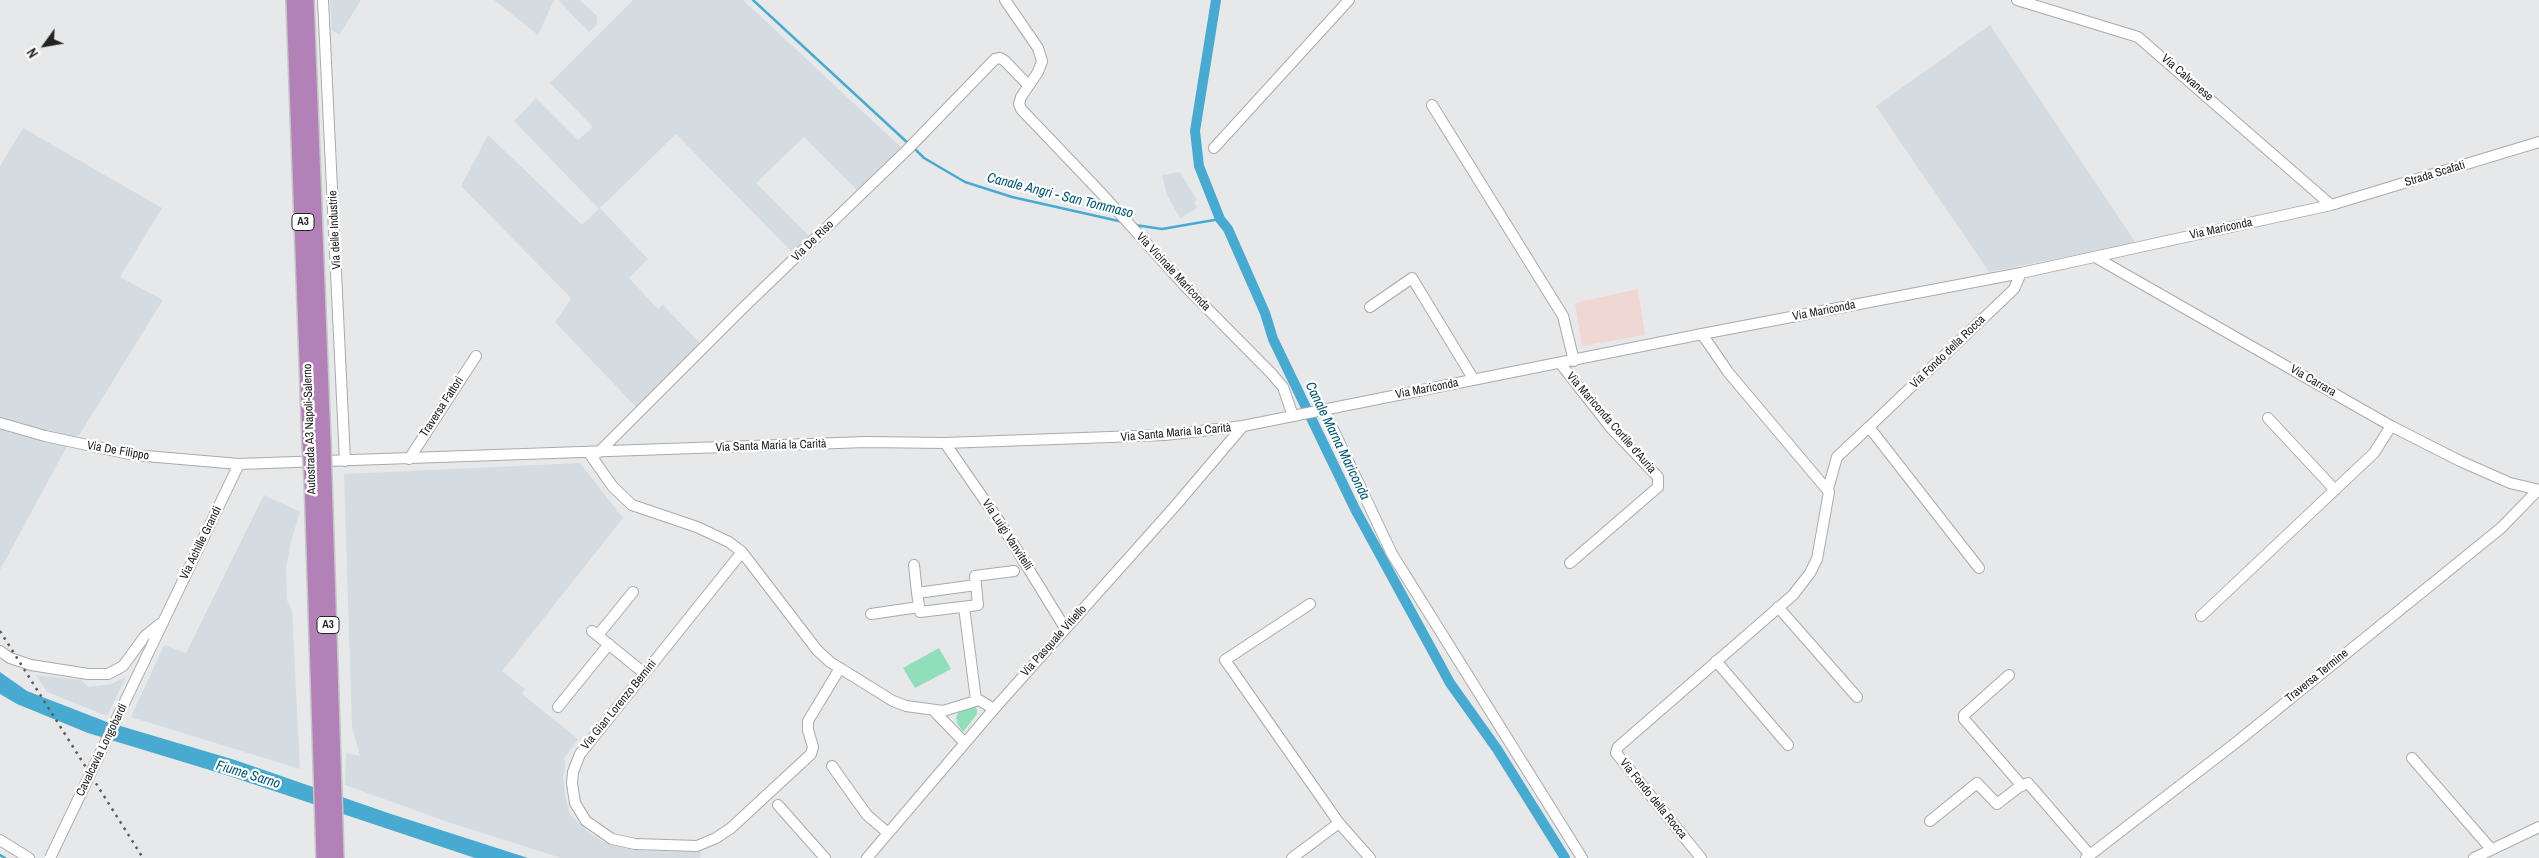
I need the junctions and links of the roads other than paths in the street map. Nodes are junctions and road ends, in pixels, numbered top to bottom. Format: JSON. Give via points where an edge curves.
{"nodes":[{"id":1,"x":294,"y":0,"type":"edge"},
{"id":2,"x":306,"y":0,"type":"edge"},
{"id":3,"x":323,"y":0,"type":"edge"},
{"id":4,"x":1005,"y":0,"type":"edge"},
{"id":5,"x":1349,"y":0,"type":"edge"},
{"id":6,"x":2017,"y":0,"type":"edge"},
{"id":7,"x":1028,"y":85,"type":"junction"},
{"id":8,"x":1432,"y":106,"type":"dead end"},
{"id":9,"x":2539,"y":142,"type":"edge"},
{"id":10,"x":1214,"y":148,"type":"dead end"},
{"id":11,"x":2331,"y":205,"type":"junction"},
{"id":12,"x":2095,"y":257,"type":"junction"},
{"id":13,"x":2021,"y":273,"type":"junction"},
{"id":14,"x":1370,"y":307,"type":"dead end"},
{"id":15,"x":1702,"y":334,"type":"junction"},
{"id":16,"x":476,"y":356,"type":"dead end"},
{"id":17,"x":1574,"y":361,"type":"junction"},
{"id":18,"x":1560,"y":363,"type":"junction"},
{"id":19,"x":1474,"y":380,"type":"junction"},
{"id":20,"x":1320,"y":410,"type":"junction"},
{"id":21,"x":1298,"y":415,"type":"junction"},
{"id":22,"x":2268,"y":418,"type":"dead end"},
{"id":23,"x":0,"y":423,"type":"edge"},
{"id":24,"x":1243,"y":426,"type":"junction"},
{"id":25,"x":2391,"y":426,"type":"junction"},
{"id":26,"x":1870,"y":427,"type":"junction"},
{"id":27,"x":317,"y":443,"type":"junction"},
{"id":28,"x":945,"y":443,"type":"junction"},
{"id":29,"x":594,"y":453,"type":"junction"},
{"id":30,"x":409,"y":459,"type":"junction"},
{"id":31,"x":345,"y":461,"type":"junction"},
{"id":32,"x":239,"y":464,"type":"junction"},
{"id":33,"x":1828,"y":489,"type":"junction"},
{"id":34,"x":2335,"y":490,"type":"junction"},
{"id":35,"x":2539,"y":490,"type":"edge"},
{"id":36,"x":742,"y":552,"type":"junction"},
{"id":37,"x":1570,"y":563,"type":"dead end"},
{"id":38,"x":914,"y":565,"type":"dead end"},
{"id":39,"x":1979,"y":568,"type":"dead end"},
{"id":40,"x":1014,"y":571,"type":"dead end"},
{"id":41,"x":976,"y":585,"type":"junction"},
{"id":42,"x":633,"y":592,"type":"dead end"},
{"id":43,"x":918,"y":593,"type":"junction"},
{"id":44,"x":1310,"y":604,"type":"dead end"},
{"id":45,"x":964,"y":607,"type":"junction"},
{"id":46,"x":1778,"y":607,"type":"junction"},
{"id":47,"x":920,"y":608,"type":"junction"},
{"id":48,"x":871,"y":614,"type":"dead end"},
{"id":49,"x":2201,"y":616,"type":"dead end"},
{"id":50,"x":163,"y":622,"type":"junction"},
{"id":51,"x":1065,"y":628,"type":"junction"},
{"id":52,"x":154,"y":641,"type":"joint"},
{"id":53,"x":609,"y":644,"type":"junction"},
{"id":54,"x":0,"y":651,"type":"edge"},
{"id":55,"x":1716,"y":661,"type":"junction"},
{"id":56,"x":840,"y":668,"type":"junction"},
{"id":57,"x":644,"y":673,"type":"junction"},
{"id":58,"x":2009,"y":676,"type":"dead end"},
{"id":59,"x":1858,"y":698,"type":"dead end"},
{"id":60,"x":976,"y":700,"type":"junction"},
{"id":61,"x":958,"y":707,"type":"junction"},
{"id":62,"x":558,"y":708,"type":"dead end"},
{"id":63,"x":994,"y":709,"type":"junction"},
{"id":64,"x":934,"y":711,"type":"junction"},
{"id":65,"x":954,"y":731,"type":"junction"},
{"id":66,"x":965,"y":743,"type":"junction"},
{"id":67,"x":1788,"y":745,"type":"dead end"},
{"id":68,"x":2412,"y":758,"type":"dead end"},
{"id":69,"x":832,"y":766,"type":"dead end"},
{"id":70,"x":2022,"y":786,"type":"junction"},
{"id":71,"x":778,"y":805,"type":"dead end"},
{"id":72,"x":1930,"y":821,"type":"dead end"},
{"id":73,"x":1339,"y":823,"type":"junction"},
{"id":74,"x":2539,"y":827,"type":"edge"},
{"id":75,"x":888,"y":832,"type":"junction"},
{"id":76,"x":330,"y":833,"type":"junction"},
{"id":77,"x":0,"y":840,"type":"edge"},
{"id":78,"x":2491,"y":850,"type":"junction"},
{"id":79,"x":2088,"y":856,"type":"edge"},
{"id":80,"x":28,"y":858,"type":"edge"},
{"id":81,"x":50,"y":858,"type":"edge"},
{"id":82,"x":324,"y":858,"type":"edge"},
{"id":83,"x":336,"y":858,"type":"edge"},
{"id":84,"x":824,"y":858,"type":"edge"},
{"id":85,"x":866,"y":858,"type":"edge"},
{"id":86,"x":1292,"y":858,"type":"edge"},
{"id":87,"x":1370,"y":858,"type":"edge"},
{"id":88,"x":1582,"y":858,"type":"edge"},
{"id":89,"x":1701,"y":858,"type":"edge"},
{"id":90,"x":2474,"y":858,"type":"edge"}],
"edges":[{"from":1,"to":27,"type":"highway","name":"Autostrada A3 Napoli-Salerno","number":"A3"},
{"from":2,"to":27,"type":"highway","name":"Autostrada A3 Napoli-Salerno","number":"A3"},
{"from":3,"to":31,"type":"street","name":"Via delle Industrie"},
{"from":4,"to":7,"type":"street","via":[[1041,56],[1042,66]]},
{"from":5,"to":10,"type":"street"},
{"from":6,"to":11,"type":"street","name":"Via Calvanese","via":[[2138,37]]},
{"from":7,"to":21,"type":"street","name":"Via Vicinale Mariconda","via":[[1021,97],[1021,109],[1283,387]]},
{"from":7,"to":29,"type":"street","name":"Via De Riso","via":[[1005,61],[995,59],[911,146]]},
{"from":8,"to":17,"type":"street","via":[[1563,316]]},
{"from":9,"to":11,"type":"street","name":"Strada Scafati"},
{"from":11,"to":12,"type":"street","name":"Via Mariconda"},
{"from":12,"to":13,"type":"street","name":"Via Mariconda"},
{"from":12,"to":25,"type":"street","name":"Via Carrara"},
{"from":13,"to":15,"type":"street","name":"Via Mariconda"},
{"from":13,"to":26,"type":"street","name":"Via Fondo della Rocca","via":[[2014,289]]},
{"from":14,"to":19,"type":"street","via":[[1412,278]]},
{"from":15,"to":17,"type":"street","name":"Via Mariconda"},
{"from":15,"to":33,"type":"street","via":[[1728,372]]},
{"from":16,"to":30,"type":"street","name":"Traversa Fattori"},
{"from":17,"to":18,"type":"street","name":"Via Mariconda"},
{"from":18,"to":19,"type":"street","name":"Via Mariconda"},
{"from":18,"to":37,"type":"street","name":"Via Mariconda Cortile d'Auria","via":[[1611,428],[1658,477],[1658,487]]},
{"from":19,"to":20,"type":"street","name":"Via Mariconda"},
{"from":20,"to":21,"type":"street","name":"Via Mariconda"},
{"from":20,"to":88,"type":"street","via":[[1392,554]]},
{"from":21,"to":24,"type":"street","name":"Via Santa Maria la Carità"},
{"from":22,"to":34,"type":"street"},
{"from":23,"to":32,"type":"street","name":"Via De Filippo","via":[[134,455]]},
{"from":24,"to":28,"type":"street","name":"Via Santa Maria la Carità","via":[[1131,437]]},
{"from":24,"to":51,"type":"street","name":"Via Pasquale Vitiello","via":[[1176,506]]},
{"from":25,"to":34,"type":"street","via":[[2374,453]]},
{"from":25,"to":35,"type":"street","name":"Via Carrara","via":[[2460,462],[2510,483]]},
{"from":26,"to":33,"type":"street","name":"Via Fondo della Rocca","via":[[1837,457]]},
{"from":26,"to":39,"type":"street"},
{"from":27,"to":76,"type":"highway","name":"Autostrada A3 Napoli-Salerno","number":"A3","bridge":true},
{"from":28,"to":29,"type":"street","name":"Via Santa Maria la Carità","via":[[866,442]]},
{"from":28,"to":51,"type":"street","name":"Via Luigi Vanvitelli","via":[[1000,520]]},
{"from":29,"to":30,"type":"street","name":"Via Santa Maria la Carità"},
{"from":29,"to":36,"type":"street","via":[[612,487],[632,505],[697,527],[730,542]]},
{"from":30,"to":31,"type":"street","name":"Via Santa Maria la Carità"},
{"from":31,"to":32,"type":"street","name":"Via Santa Maria la Carità"},
{"from":32,"to":50,"type":"street","name":"Via Achille Grandi"},
{"from":33,"to":46,"type":"street","name":"Via Fondo della Rocca","via":[[1828,506],[1817,559],[1793,595]]},
{"from":34,"to":49,"type":"street"},
{"from":35,"to":79,"type":"street","name":"Traversa Termine","via":[[2493,534],[2238,740]]},
{"from":36,"to":56,"type":"street","via":[[816,650]]},
{"from":36,"to":57,"type":"street","name":"Via Gian Lorenzo Bernini"},
{"from":38,"to":43,"type":"street"},
{"from":40,"to":41,"type":"street","via":[[975,576]]},
{"from":41,"to":43,"type":"street"},
{"from":41,"to":45,"type":"street","via":[[978,605]]},
{"from":42,"to":53,"type":"street","via":[[595,633]]},
{"from":43,"to":47,"type":"street"},
{"from":44,"to":73,"type":"street","via":[[1225,660]]},
{"from":45,"to":47,"type":"street","via":[[920,612]]},
{"from":45,"to":60,"type":"street"},
{"from":46,"to":55,"type":"street","name":"Via Fondo della Rocca"},
{"from":46,"to":59,"type":"street"},
{"from":47,"to":48,"type":"street"},
{"from":50,"to":52,"type":"street","name":"Via Achille Grandi"},
{"from":50,"to":54,"type":"street","name":"Via Achille Grandi","via":[[145,636],[123,666],[108,674],[31,665]]},
{"from":51,"to":63,"type":"street","name":"Via Pasquale Vitiello"},
{"from":52,"to":81,"type":"street","name":"Cavalcavia Longobardi","bridge":true},
{"from":53,"to":57,"type":"street"},
{"from":53,"to":62,"type":"street"},
{"from":55,"to":67,"type":"street"},
{"from":55,"to":89,"type":"street","name":"Via Fondo della Rocca","via":[[1618,747],[1616,753]]},
{"from":56,"to":57,"type":"street","name":"Via Gian Lorenzo Bernini","via":[[808,721],[813,747],[811,754],[726,832],[703,844],[689,846],[648,845],[612,839],[590,824],[575,804],[572,772],[580,754]]},
{"from":56,"to":64,"type":"street","via":[[900,704]]},
{"from":58,"to":70,"type":"street","name":"Traversa Termine","via":[[1964,715],[1964,719]]},
{"from":60,"to":61,"type":"street"},
{"from":60,"to":63,"type":"street","via":[[984,701]]},
{"from":61,"to":64,"type":"street"},
{"from":61,"to":65,"type":"street","via":[[952,718]]},
{"from":63,"to":66,"type":"street","name":"Via Pasquale Vitiello"},
{"from":64,"to":65,"type":"street"},
{"from":65,"to":66,"type":"street"},
{"from":66,"to":75,"type":"street","name":"Via Pasquale Vitiello"},
{"from":68,"to":78,"type":"street"},
{"from":69,"to":75,"type":"street","via":[[868,815]]},
{"from":70,"to":72,"type":"street","via":[[1997,804],[1978,783]]},
{"from":70,"to":79,"type":"street","name":"Traversa Termine","via":[[2028,783]]},
{"from":71,"to":84,"type":"street"},
{"from":73,"to":86,"type":"street"},
{"from":73,"to":87,"type":"street"},
{"from":74,"to":78,"type":"street"},
{"from":75,"to":85,"type":"street","name":"Via Pasquale Vitiello"},
{"from":76,"to":82,"type":"highway","name":"Autostrada A3 Napoli-Salerno","number":"A3"},
{"from":76,"to":83,"type":"highway","name":"Autostrada A3 Napoli-Salerno","number":"A3"},
{"from":77,"to":80,"type":"street"},
{"from":78,"to":90,"type":"street"}]}
